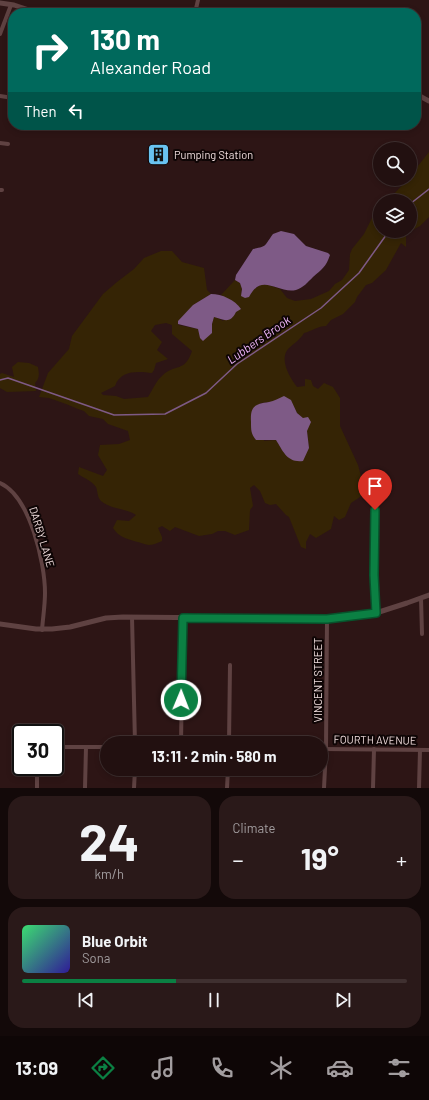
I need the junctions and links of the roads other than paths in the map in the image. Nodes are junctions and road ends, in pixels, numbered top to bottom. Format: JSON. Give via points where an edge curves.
{"nodes":[{"id":1,"x":0,"y":3,"type":"edge"},
{"id":2,"x":13,"y":3,"type":"edge"},
{"id":3,"x":26,"y":8,"type":"edge"},
{"id":4,"x":8,"y":15,"type":"edge"},
{"id":5,"x":0,"y":34,"type":"edge"},
{"id":6,"x":0,"y":143,"type":"edge"},
{"id":7,"x":8,"y":144,"type":"dead end"},
{"id":8,"x":0,"y":483,"type":"edge"},
{"id":9,"x":375,"y":510,"type":"dead end"},
{"id":10,"x":429,"y":595,"type":"edge"},
{"id":11,"x":421,"y":598,"type":"junction"},
{"id":12,"x":376,"y":613,"type":"junction"},
{"id":13,"x":132,"y":617,"type":"junction"},
{"id":14,"x":183,"y":618,"type":"junction"},
{"id":15,"x":327,"y":619,"type":"junction"},
{"id":16,"x":0,"y":624,"type":"edge"},
{"id":17,"x":42,"y":630,"type":"junction"},
{"id":18,"x":422,"y":634,"type":"dead end"},
{"id":19,"x":230,"y":665,"type":"dead end"},
{"id":20,"x":135,"y":736,"type":"edge"},
{"id":21,"x":181,"y":736,"type":"edge"},
{"id":22,"x":229,"y":736,"type":"edge"},
{"id":23,"x":326,"y":736,"type":"edge"},
{"id":24,"x":64,"y":747,"type":"edge"},
{"id":25,"x":86,"y":747,"type":"junction"},
{"id":26,"x":100,"y":747,"type":"edge"},
{"id":27,"x":328,"y":749,"type":"edge"},
{"id":28,"x":374,"y":749,"type":"junction"},
{"id":29,"x":420,"y":750,"type":"junction"},
{"id":30,"x":429,"y":750,"type":"edge"},
{"id":31,"x":37,"y":776,"type":"edge"},
{"id":32,"x":135,"y":776,"type":"edge"},
{"id":33,"x":228,"y":776,"type":"edge"},
{"id":34,"x":325,"y":776,"type":"edge"},
{"id":35,"x":37,"y":788,"type":"edge"},
{"id":36,"x":85,"y":788,"type":"edge"},
{"id":37,"x":134,"y":788,"type":"edge"},
{"id":38,"x":228,"y":788,"type":"edge"},
{"id":39,"x":324,"y":788,"type":"edge"},
{"id":40,"x":373,"y":788,"type":"edge"},
{"id":41,"x":419,"y":788,"type":"edge"}],
"edges":[{"from":1,"to":2,"type":"street"},
{"from":2,"to":3,"type":"street"},
{"from":4,"to":5,"type":"street"},
{"from":6,"to":7,"type":"street"},
{"from":8,"to":17,"type":"street","name":"DARBY LANE","via":[[20,499],[37,544],[45,592]]},
{"from":9,"to":12,"type":"street"},
{"from":10,"to":11,"type":"street"},
{"from":11,"to":12,"type":"street"},
{"from":11,"to":18,"type":"street"},
{"from":12,"to":15,"type":"street"},
{"from":13,"to":14,"type":"street"},
{"from":13,"to":17,"type":"street","via":[[93,620],[64,628]]},
{"from":13,"to":20,"type":"street"},
{"from":14,"to":15,"type":"street"},
{"from":14,"to":21,"type":"street"},
{"from":15,"to":23,"type":"street","name":"VINCENT STREET"},
{"from":16,"to":17,"type":"street"},
{"from":19,"to":22,"type":"street"},
{"from":24,"to":25,"type":"street"},
{"from":25,"to":26,"type":"street"},
{"from":25,"to":36,"type":"street"},
{"from":27,"to":28,"type":"street","name":"FOURTH AVENUE"},
{"from":28,"to":29,"type":"street","name":"FOURTH AVENUE"},
{"from":28,"to":40,"type":"street"},
{"from":29,"to":30,"type":"street","name":"FOURTH AVENUE"},
{"from":29,"to":41,"type":"street"},
{"from":31,"to":35,"type":"street"},
{"from":32,"to":37,"type":"street"},
{"from":33,"to":38,"type":"street"},
{"from":34,"to":39,"type":"street","name":"VINCENT STREET"}]}
